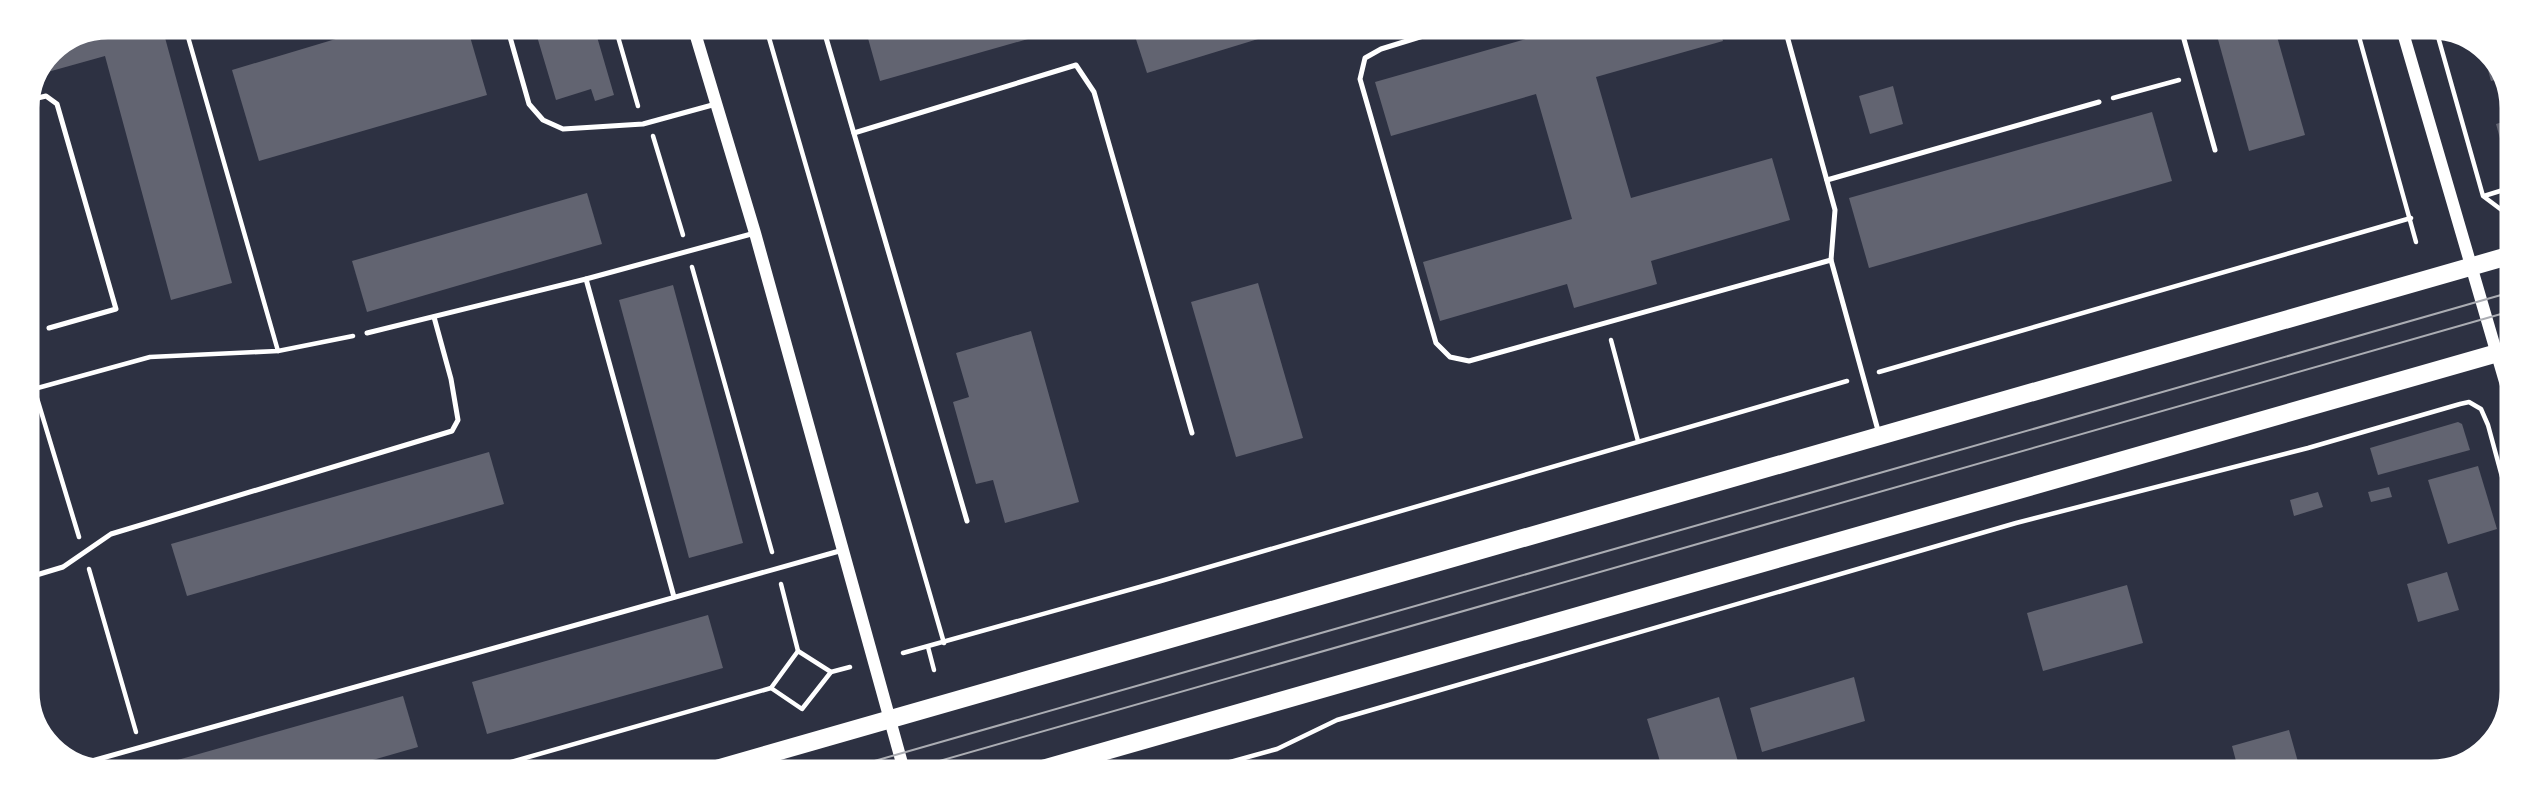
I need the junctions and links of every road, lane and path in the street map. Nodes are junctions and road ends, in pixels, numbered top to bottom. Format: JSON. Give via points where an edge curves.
{"nodes":[{"id":1,"x":187,"y":35,"type":"edge"},
{"id":2,"x":509,"y":35,"type":"edge"},
{"id":3,"x":618,"y":35,"type":"edge"},
{"id":4,"x":696,"y":35,"type":"edge"},
{"id":5,"x":768,"y":35,"type":"edge"},
{"id":6,"x":825,"y":35,"type":"edge"},
{"id":7,"x":1426,"y":35,"type":"edge"},
{"id":8,"x":1787,"y":35,"type":"edge"},
{"id":9,"x":2183,"y":35,"type":"edge"},
{"id":10,"x":2359,"y":35,"type":"edge"},
{"id":11,"x":2404,"y":35,"type":"edge"},
{"id":12,"x":2438,"y":36,"type":"edge"},
{"id":13,"x":2194,"y":75,"type":"junction"},
{"id":14,"x":36,"y":98,"type":"edge"},
{"id":15,"x":2099,"y":102,"type":"joint"},
{"id":16,"x":716,"y":104,"type":"junction"},
{"id":17,"x":646,"y":123,"type":"junction"},
{"id":18,"x":854,"y":133,"type":"junction"},
{"id":19,"x":2215,"y":150,"type":"dead end"},
{"id":20,"x":1827,"y":180,"type":"junction"},
{"id":21,"x":2504,"y":190,"type":"edge"},
{"id":22,"x":2483,"y":196,"type":"junction"},
{"id":23,"x":2504,"y":212,"type":"edge"},
{"id":24,"x":2411,"y":218,"type":"junction"},
{"id":25,"x":755,"y":233,"type":"junction"},
{"id":26,"x":2416,"y":242,"type":"dead end"},
{"id":27,"x":687,"y":251,"type":"junction"},
{"id":28,"x":2504,"y":257,"type":"edge"},
{"id":29,"x":1831,"y":260,"type":"junction"},
{"id":30,"x":2470,"y":267,"type":"junction"},
{"id":31,"x":586,"y":279,"type":"junction"},
{"id":32,"x":434,"y":317,"type":"junction"},
{"id":33,"x":1607,"y":323,"type":"junction"},
{"id":34,"x":49,"y":328,"type":"dead end"},
{"id":35,"x":367,"y":333,"type":"joint"},
{"id":36,"x":278,"y":351,"type":"junction"},
{"id":37,"x":2504,"y":351,"type":"edge"},
{"id":38,"x":2496,"y":353,"type":"junction"},
{"id":39,"x":1863,"y":377,"type":"junction"},
{"id":40,"x":2504,"y":380,"type":"edge"},
{"id":41,"x":35,"y":389,"type":"edge"},
{"id":42,"x":1192,"y":433,"type":"dead end"},
{"id":43,"x":1879,"y":435,"type":"junction"},
{"id":44,"x":1638,"y":441,"type":"junction"},
{"id":45,"x":2504,"y":484,"type":"edge"},
{"id":46,"x":967,"y":521,"type":"dead end"},
{"id":47,"x":843,"y":550,"type":"junction"},
{"id":48,"x":777,"y":568,"type":"junction"},
{"id":49,"x":35,"y":575,"type":"edge"},
{"id":50,"x":674,"y":597,"type":"junction"},
{"id":51,"x":944,"y":643,"type":"junction"},
{"id":52,"x":928,"y":647,"type":"junction"},
{"id":53,"x":798,"y":651,"type":"junction"},
{"id":54,"x":903,"y":653,"type":"dead end"},
{"id":55,"x":850,"y":667,"type":"dead end"},
{"id":56,"x":934,"y":670,"type":"dead end"},
{"id":57,"x":831,"y":672,"type":"junction"},
{"id":58,"x":771,"y":688,"type":"junction"},
{"id":59,"x":889,"y":719,"type":"junction"},
{"id":60,"x":89,"y":762,"type":"edge"},
{"id":61,"x":504,"y":764,"type":"edge"},
{"id":62,"x":734,"y":764,"type":"edge"},
{"id":63,"x":902,"y":764,"type":"edge"},
{"id":64,"x":1060,"y":764,"type":"edge"},
{"id":65,"x":1225,"y":764,"type":"edge"}],
"edges":[{"from":1,"to":36,"type":"path"},
{"from":2,"to":17,"type":"lane","via":[[529,104],[543,120],[563,129]]},
{"from":3,"to":17,"type":"path"},
{"from":4,"to":16,"type":"street"},
{"from":5,"to":51,"type":"path"},
{"from":6,"to":18,"type":"lane"},
{"from":7,"to":33,"type":"lane","via":[[1365,58],[1360,79],[1436,343],[1450,357],[1469,361]]},
{"from":8,"to":20,"type":"lane"},
{"from":9,"to":13,"type":"lane"},
{"from":10,"to":24,"type":"path"},
{"from":11,"to":30,"type":"street"},
{"from":12,"to":22,"type":"path"},
{"from":13,"to":15,"type":"path"},
{"from":13,"to":19,"type":"lane"},
{"from":14,"to":34,"type":"lane","via":[[46,96],[57,104],[117,309]]},
{"from":15,"to":20,"type":"lane"},
{"from":16,"to":17,"type":"lane"},
{"from":16,"to":25,"type":"street"},
{"from":17,"to":27,"type":"path"},
{"from":18,"to":42,"type":"lane","via":[[1076,65],[1094,92]]},
{"from":18,"to":46,"type":"lane"},
{"from":20,"to":29,"type":"lane","via":[[1835,210]]},
{"from":21,"to":22,"type":"path"},
{"from":22,"to":23,"type":"path"},
{"from":24,"to":26,"type":"path"},
{"from":24,"to":39,"type":"path"},
{"from":25,"to":27,"type":"lane"},
{"from":25,"to":47,"type":"street"},
{"from":27,"to":31,"type":"lane"},
{"from":27,"to":48,"type":"path"},
{"from":28,"to":30,"type":"main road"},
{"from":29,"to":33,"type":"lane"},
{"from":29,"to":39,"type":"lane"},
{"from":30,"to":38,"type":"street"},
{"from":30,"to":43,"type":"main road"},
{"from":31,"to":32,"type":"lane"},
{"from":31,"to":50,"type":"lane"},
{"from":32,"to":35,"type":"lane"},
{"from":32,"to":49,"type":"lane","via":[[458,420],[452,431],[111,534],[64,567]]},
{"from":33,"to":44,"type":"path"},
{"from":35,"to":36,"type":"path"},
{"from":36,"to":41,"type":"path","via":[[150,357]]},
{"from":37,"to":38,"type":"main road"},
{"from":38,"to":40,"type":"street"},
{"from":38,"to":64,"type":"main road"},
{"from":39,"to":43,"type":"lane"},
{"from":39,"to":44,"type":"path"},
{"from":43,"to":59,"type":"main road"},
{"from":44,"to":51,"type":"path"},
{"from":45,"to":65,"type":"path","via":[[2488,425],[2481,409],[2469,402],[2016,523],[1337,720],[1277,750]]},
{"from":47,"to":48,"type":"lane"},
{"from":47,"to":59,"type":"street"},
{"from":48,"to":50,"type":"lane"},
{"from":48,"to":53,"type":"path"},
{"from":50,"to":60,"type":"lane"},
{"from":51,"to":52,"type":"path"},
{"from":52,"to":54,"type":"path"},
{"from":52,"to":56,"type":"path"},
{"from":53,"to":57,"type":"path"},
{"from":53,"to":58,"type":"path"},
{"from":55,"to":57,"type":"path"},
{"from":57,"to":58,"type":"path","via":[[802,709]]},
{"from":58,"to":61,"type":"path"},
{"from":59,"to":62,"type":"main road"},
{"from":59,"to":63,"type":"street"}]}
